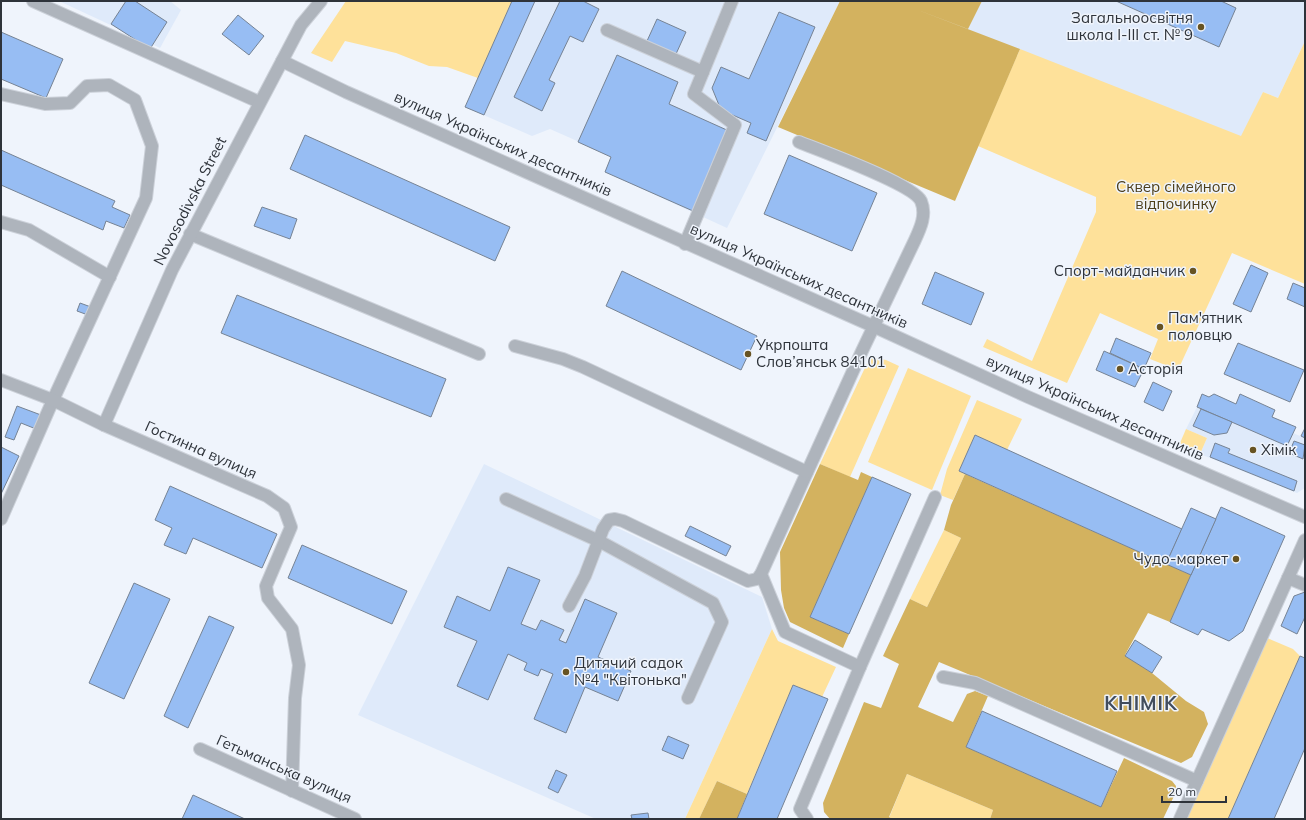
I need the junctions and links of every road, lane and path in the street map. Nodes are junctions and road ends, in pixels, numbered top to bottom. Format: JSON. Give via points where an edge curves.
{"nodes":[{"id":1,"x":32,"y":1,"type":"edge"},
{"id":2,"x":321,"y":1,"type":"edge"},
{"id":3,"x":732,"y":1,"type":"edge"},
{"id":4,"x":607,"y":30,"type":"dead end"},
{"id":5,"x":282,"y":61,"type":"junction"},
{"id":6,"x":703,"y":72,"type":"junction"},
{"id":7,"x":1,"y":94,"type":"edge"},
{"id":8,"x":259,"y":102,"type":"junction"},
{"id":9,"x":799,"y":142,"type":"dead end"},
{"id":10,"x":1,"y":222,"type":"edge"},
{"id":11,"x":190,"y":234,"type":"junction"},
{"id":12,"x":685,"y":244,"type":"junction"},
{"id":13,"x":110,"y":277,"type":"junction"},
{"id":14,"x":874,"y":327,"type":"junction"},
{"id":15,"x":515,"y":346,"type":"dead end"},
{"id":16,"x":479,"y":354,"type":"dead end"},
{"id":17,"x":1,"y":380,"type":"edge"},
{"id":18,"x":53,"y":400,"type":"junction"},
{"id":19,"x":104,"y":425,"type":"junction"},
{"id":20,"x":807,"y":472,"type":"junction"},
{"id":21,"x":935,"y":497,"type":"dead end"},
{"id":22,"x":506,"y":499,"type":"dead end"},
{"id":23,"x":1305,"y":517,"type":"edge"},
{"id":24,"x":1,"y":519,"type":"edge"},
{"id":25,"x":1305,"y":540,"type":"edge"},
{"id":26,"x":599,"y":541,"type":"junction"},
{"id":27,"x":761,"y":574,"type":"junction"},
{"id":28,"x":1288,"y":578,"type":"junction"},
{"id":29,"x":1305,"y":585,"type":"edge"},
{"id":30,"x":569,"y":606,"type":"dead end"},
{"id":31,"x":860,"y":667,"type":"junction"},
{"id":32,"x":943,"y":677,"type":"dead end"},
{"id":33,"x":688,"y":698,"type":"dead end"},
{"id":34,"x":200,"y":749,"type":"dead end"},
{"id":35,"x":1197,"y":780,"type":"junction"},
{"id":36,"x":292,"y":791,"type":"junction"},
{"id":37,"x":355,"y":819,"type":"edge"},
{"id":38,"x":807,"y":819,"type":"edge"},
{"id":39,"x":1180,"y":819,"type":"edge"}],
"edges":[{"from":1,"to":8,"type":"street"},
{"from":2,"to":5,"type":"street","name":"Novosodivska Street","via":[[301,25]]},
{"from":3,"to":6,"type":"street"},
{"from":4,"to":6,"type":"street"},
{"from":5,"to":8,"type":"street","name":"Novosodivska Street"},
{"from":5,"to":12,"type":"street","name":"вулиця Українських десантників"},
{"from":6,"to":12,"type":"street","via":[[694,94],[735,126]]},
{"from":7,"to":13,"type":"street","via":[[44,104],[70,103],[86,86],[109,85],[135,100],[152,146],[146,198]]},
{"from":8,"to":11,"type":"street","name":"Novosodivska Street"},
{"from":9,"to":14,"type":"street","via":[[900,184],[916,193],[921,200],[924,210],[922,224]]},
{"from":10,"to":13,"type":"street","via":[[29,230]]},
{"from":11,"to":16,"type":"street"},
{"from":11,"to":19,"type":"street","name":"Novosodivska Street"},
{"from":12,"to":14,"type":"street","name":"вулиця Українських десантників"},
{"from":13,"to":18,"type":"street"},
{"from":14,"to":20,"type":"street"},
{"from":14,"to":23,"type":"street","name":"вулиця Українських десантників"},
{"from":15,"to":20,"type":"street","via":[[583,366]]},
{"from":17,"to":18,"type":"street","name":"Гостинна вулиця"},
{"from":18,"to":19,"type":"street","name":"Гостинна вулиця"},
{"from":18,"to":24,"type":"street"},
{"from":19,"to":36,"type":"street","name":"Гостинна вулиця","via":[[267,496],[284,508],[291,527],[266,586],[268,598],[292,629],[299,665],[295,698]]},
{"from":20,"to":27,"type":"street"},
{"from":21,"to":31,"type":"street"},
{"from":22,"to":26,"type":"street"},
{"from":25,"to":28,"type":"street"},
{"from":26,"to":27,"type":"street","via":[[609,520],[615,519],[748,580],[753,580]]},
{"from":26,"to":30,"type":"street"},
{"from":26,"to":33,"type":"street","via":[[713,603],[722,622]]},
{"from":27,"to":31,"type":"street","via":[[785,632]]},
{"from":28,"to":29,"type":"street"},
{"from":28,"to":35,"type":"street"},
{"from":31,"to":38,"type":"street","via":[[800,809]]},
{"from":32,"to":35,"type":"street","via":[[975,683]]},
{"from":34,"to":36,"type":"street","name":"Гетьманська вулиця"},
{"from":35,"to":39,"type":"street"},
{"from":36,"to":37,"type":"street","name":"Гетьманська вулиця"}]}
